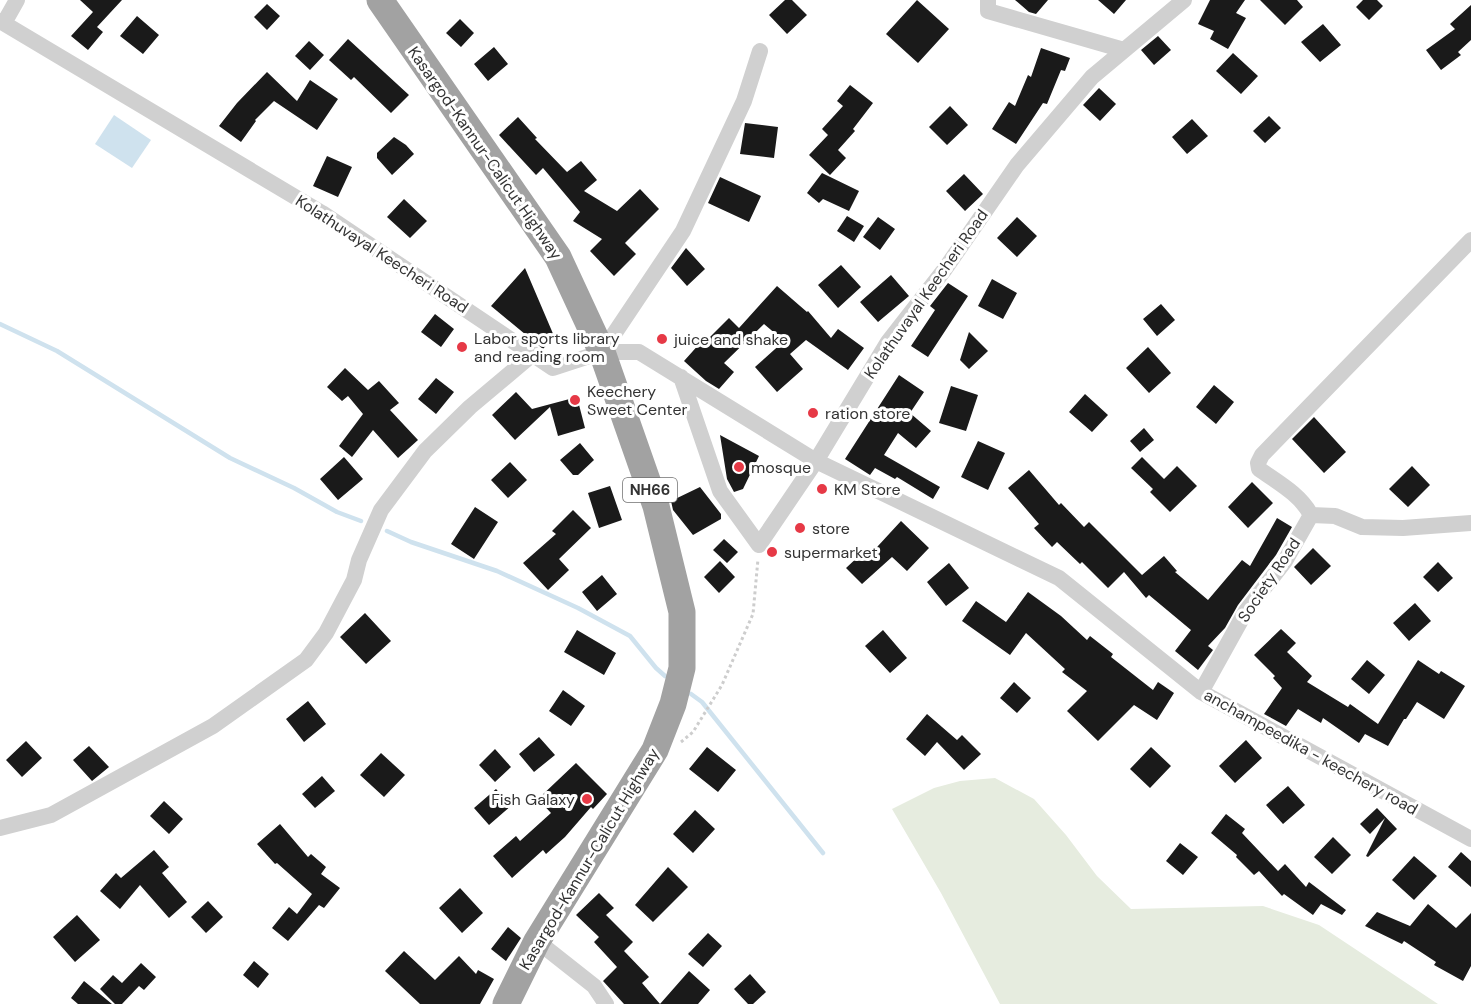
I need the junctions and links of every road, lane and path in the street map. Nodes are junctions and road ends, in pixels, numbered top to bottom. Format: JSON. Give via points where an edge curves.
{"nodes":[{"id":1,"x":17,"y":0,"type":"edge"},
{"id":2,"x":380,"y":0,"type":"edge"},
{"id":3,"x":988,"y":0,"type":"edge"},
{"id":4,"x":1184,"y":0,"type":"edge"},
{"id":5,"x":2,"y":22,"type":"edge"},
{"id":6,"x":1103,"y":44,"type":"junction"},
{"id":7,"x":1124,"y":50,"type":"junction"},
{"id":8,"x":760,"y":51,"type":"dead end"},
{"id":9,"x":1092,"y":77,"type":"junction"},
{"id":10,"x":1471,"y":240,"type":"edge"},
{"id":11,"x":602,"y":352,"type":"junction"},
{"id":12,"x":533,"y":354,"type":"junction"},
{"id":13,"x":681,"y":377,"type":"junction"},
{"id":14,"x":816,"y":461,"type":"junction"},
{"id":15,"x":1311,"y":515,"type":"junction"},
{"id":16,"x":1471,"y":523,"type":"edge"},
{"id":17,"x":759,"y":545,"type":"junction"},
{"id":18,"x":1201,"y":692,"type":"junction"},
{"id":19,"x":702,"y":718,"type":"dead end"},
{"id":20,"x":0,"y":828,"type":"edge"},
{"id":21,"x":1471,"y":839,"type":"edge"},
{"id":22,"x":537,"y":941,"type":"junction"},
{"id":23,"x":506,"y":1004,"type":"edge"},
{"id":24,"x":606,"y":1004,"type":"edge"}],
"edges":[{"from":1,"to":5,"type":"street"},
{"from":2,"to":11,"type":"highway","name":"Kasargod-Kannur-Calicut Highway","number":"NH66","via":[[558,257]]},
{"from":3,"to":6,"type":"street","via":[[988,11]]},
{"from":4,"to":7,"type":"street","name":"Kolathuvayal Keecheri Road"},
{"from":5,"to":12,"type":"street","name":"Kolathuvayal Keecheri Road","via":[[322,213]]},
{"from":6,"to":7,"type":"street"},
{"from":6,"to":9,"type":"street"},
{"from":7,"to":9,"type":"street","name":"Kolathuvayal Keecheri Road"},
{"from":8,"to":11,"type":"street","via":[[744,101],[683,231]]},
{"from":9,"to":14,"type":"street","name":"Kolathuvayal Keecheri Road","via":[[1017,165],[945,269],[888,342]]},
{"from":10,"to":15,"type":"street","via":[[1262,455],[1258,469],[1290,490]]},
{"from":11,"to":12,"type":"street","name":"Kolathuvayal Keecheri Road","via":[[553,368]]},
{"from":11,"to":13,"type":"street","name":"Kolathuvayal Keecheri Road","via":[[639,352]]},
{"from":11,"to":22,"type":"highway","name":"Kasargod-Kannur-Calicut Highway","number":"NH66","via":[[656,506],[682,612],[682,668],[655,750]]},
{"from":12,"to":20,"type":"street","via":[[425,451],[381,510],[354,580],[326,633],[306,660],[213,726],[92,793],[51,815]]},
{"from":13,"to":14,"type":"street","name":"Kolathuvayal Keecheri Road"},
{"from":13,"to":17,"type":"street","via":[[720,491]]},
{"from":14,"to":17,"type":"street"},
{"from":14,"to":18,"type":"street","name":"anchampeedika - keechery road","via":[[1059,578]]},
{"from":15,"to":16,"type":"street","via":[[1335,516],[1362,527]]},
{"from":15,"to":18,"type":"street","name":"Society Road","via":[[1285,561],[1246,611]]},
{"from":17,"to":19,"type":"path","via":[[753,614],[722,685]]},
{"from":18,"to":21,"type":"street","name":"anchampeedika - keechery road"},
{"from":22,"to":23,"type":"highway","name":"Kasargod-Kannur-Calicut Highway","number":"NH66"},
{"from":22,"to":24,"type":"street","via":[[594,986]]}]}
